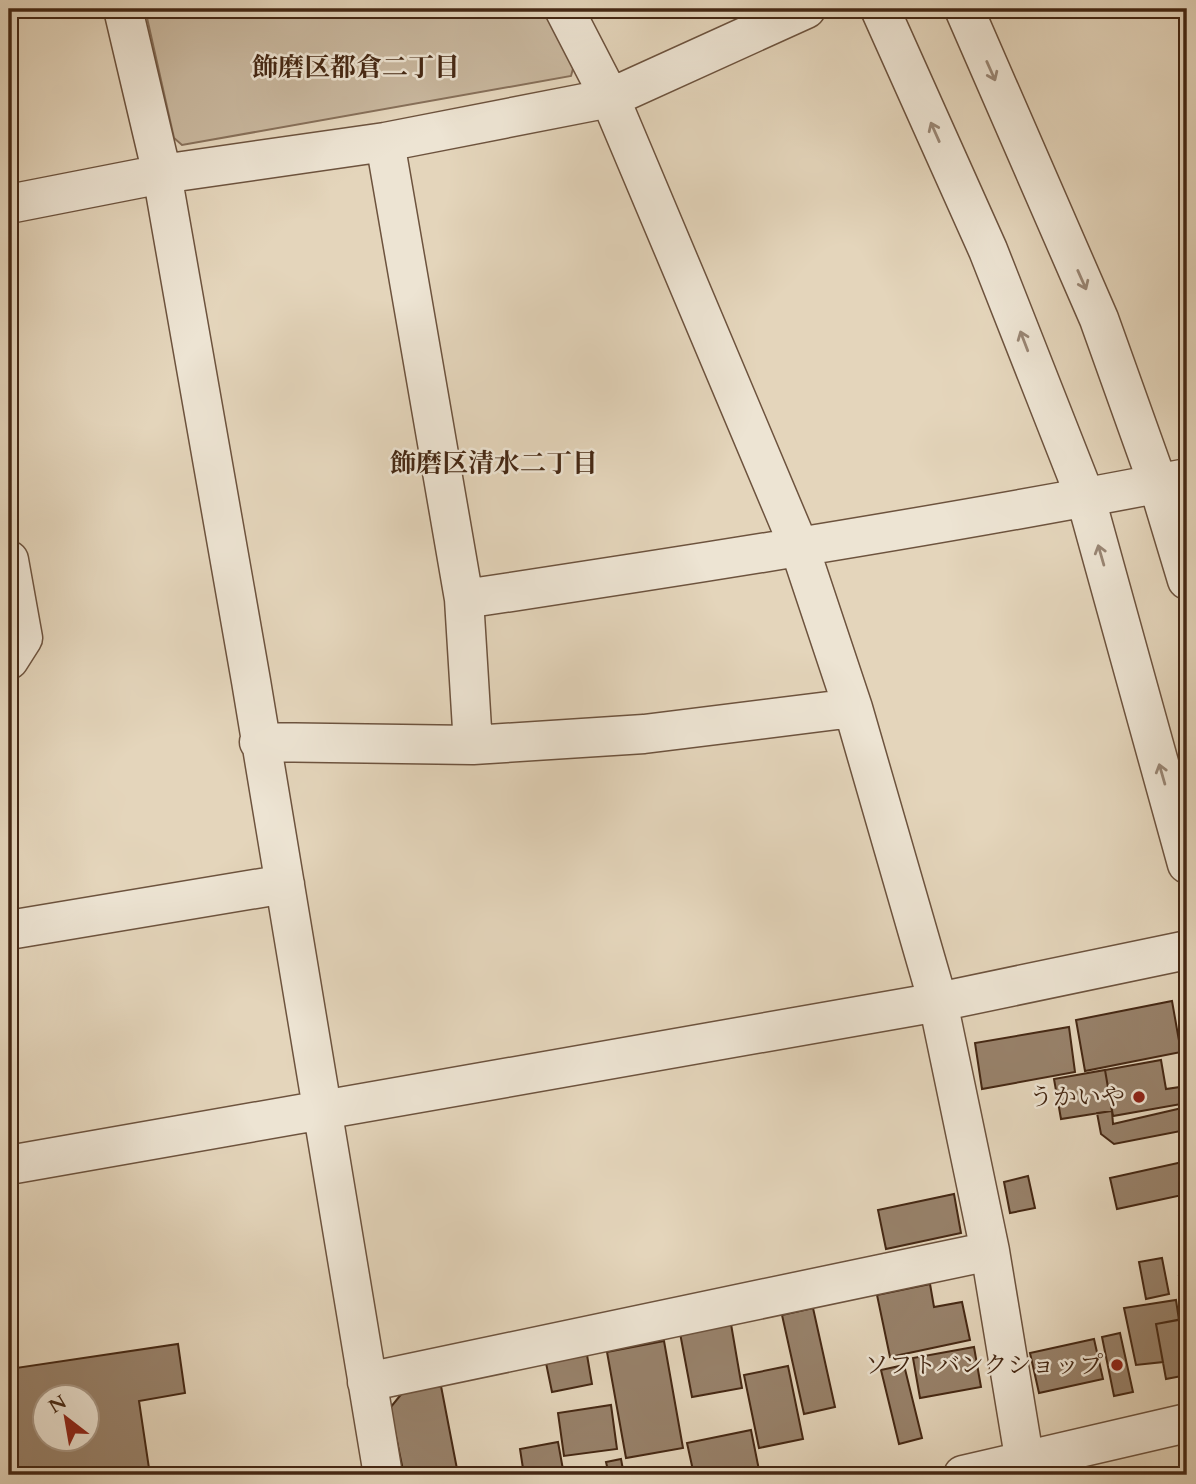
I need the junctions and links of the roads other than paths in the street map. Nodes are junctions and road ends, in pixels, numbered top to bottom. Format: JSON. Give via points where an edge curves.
{"nodes":[{"id":1,"x":123,"y":9,"type":"edge"},
{"id":2,"x":564,"y":9,"type":"edge"},
{"id":3,"x":806,"y":9,"type":"edge"},
{"id":4,"x":880,"y":9,"type":"edge"},
{"id":5,"x":964,"y":9,"type":"edge"},
{"id":6,"x":610,"y":98,"type":"junction"},
{"id":7,"x":385,"y":142,"type":"junction"},
{"id":8,"x":162,"y":173,"type":"junction"},
{"id":9,"x":9,"y":204,"type":"edge"},
{"id":10,"x":1172,"y":481,"type":"edge"},
{"id":11,"x":1086,"y":499,"type":"junction"},
{"id":12,"x":800,"y":549,"type":"junction"},
{"id":13,"x":9,"y":560,"type":"edge"},
{"id":14,"x":1187,"y":580,"type":"edge"},
{"id":15,"x":464,"y":599,"type":"junction"},
{"id":16,"x":9,"y":660,"type":"edge"},
{"id":17,"x":853,"y":708,"type":"junction"},
{"id":18,"x":258,"y":742,"type":"junction"},
{"id":19,"x":472,"y":745,"type":"junction"},
{"id":20,"x":1187,"y":864,"type":"edge"},
{"id":21,"x":285,"y":884,"type":"junction"},
{"id":22,"x":9,"y":930,"type":"edge"},
{"id":23,"x":1187,"y":950,"type":"edge"},
{"id":24,"x":938,"y":1002,"type":"junction"},
{"id":25,"x":320,"y":1111,"type":"junction"},
{"id":26,"x":9,"y":1165,"type":"edge"},
{"id":27,"x":990,"y":1251,"type":"junction"},
{"id":28,"x":367,"y":1382,"type":"junction"},
{"id":29,"x":1187,"y":1423,"type":"edge"},
{"id":30,"x":1026,"y":1469,"type":"edge"},
{"id":31,"x":383,"y":1475,"type":"edge"},
{"id":32,"x":963,"y":1475,"type":"edge"}],
"edges":[{"from":1,"to":8,"type":"street"},
{"from":2,"to":6,"type":"street"},
{"from":3,"to":6,"type":"street"},
{"from":11,"to":4,"type":"street","one_way":true,"via":[[988,250]]},
{"from":5,"to":10,"type":"street","one_way":true},
{"from":6,"to":7,"type":"street"},
{"from":6,"to":12,"type":"street"},
{"from":7,"to":8,"type":"street"},
{"from":7,"to":15,"type":"street"},
{"from":8,"to":9,"type":"street"},
{"from":8,"to":18,"type":"street"},
{"from":10,"to":11,"type":"street"},
{"from":10,"to":14,"type":"street"},
{"from":11,"to":12,"type":"street"},
{"from":20,"to":11,"type":"street","one_way":true},
{"from":12,"to":15,"type":"street"},
{"from":12,"to":17,"type":"street"},
{"from":13,"to":16,"type":"street","via":[[23,638]]},
{"from":15,"to":19,"type":"street"},
{"from":17,"to":19,"type":"street","via":[[644,733]]},
{"from":17,"to":24,"type":"street"},
{"from":18,"to":19,"type":"street"},
{"from":18,"to":21,"type":"street"},
{"from":21,"to":22,"type":"street"},
{"from":21,"to":25,"type":"street"},
{"from":23,"to":24,"type":"street"},
{"from":24,"to":25,"type":"street"},
{"from":24,"to":27,"type":"street"},
{"from":25,"to":26,"type":"street"},
{"from":25,"to":28,"type":"street"},
{"from":27,"to":28,"type":"street"},
{"from":27,"to":30,"type":"street"},
{"from":28,"to":31,"type":"street"},
{"from":29,"to":30,"type":"street"},
{"from":30,"to":32,"type":"street"}]}
